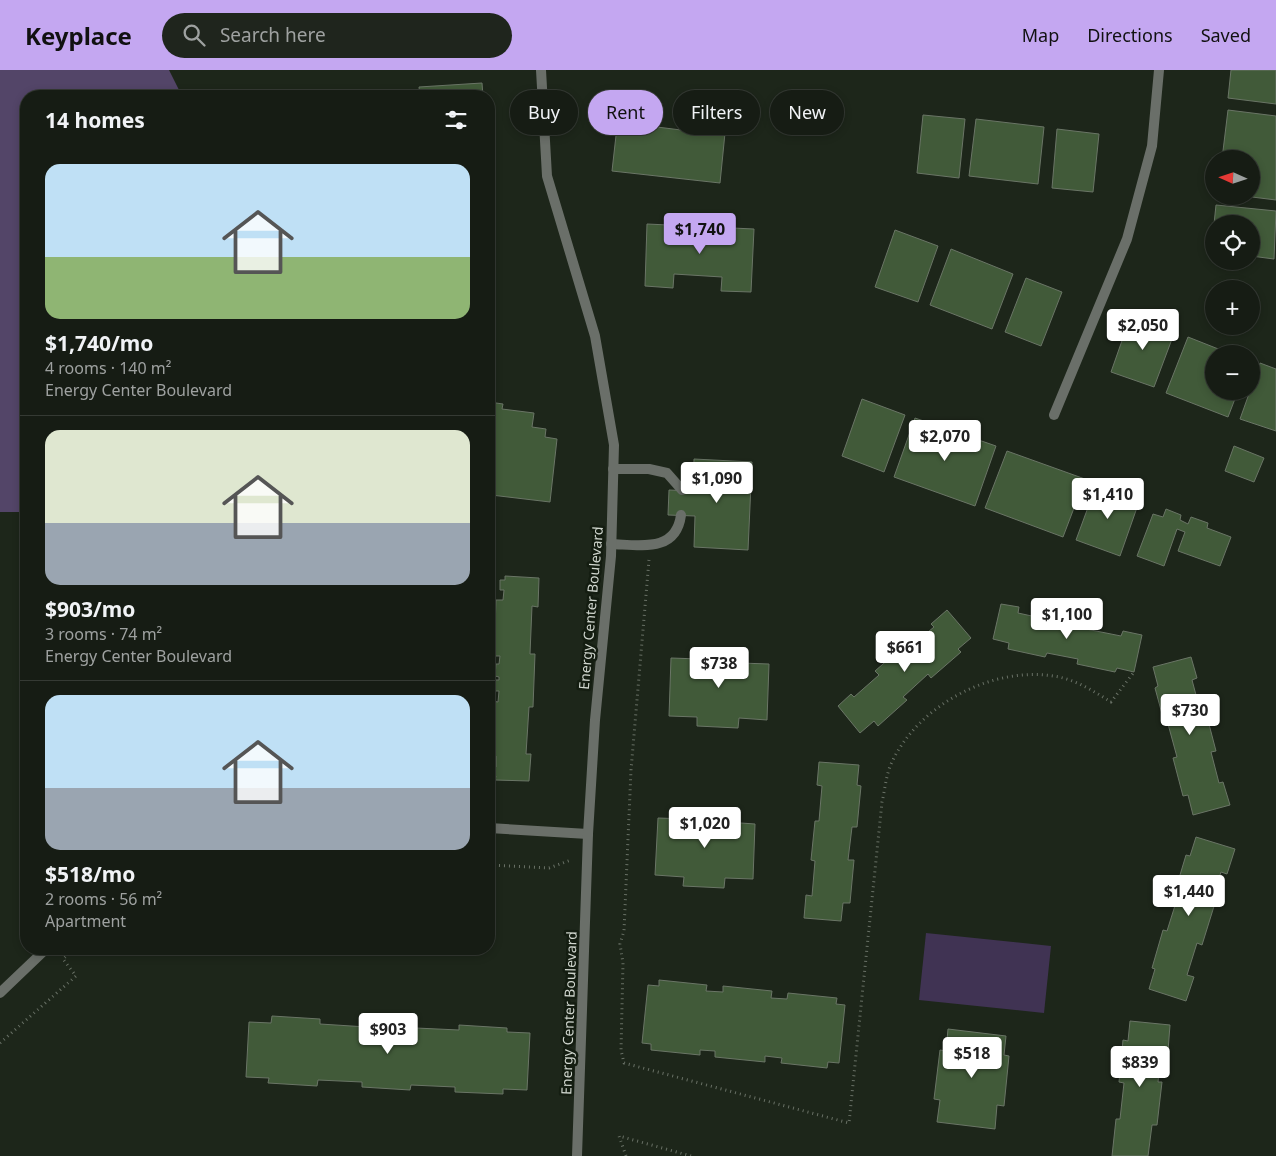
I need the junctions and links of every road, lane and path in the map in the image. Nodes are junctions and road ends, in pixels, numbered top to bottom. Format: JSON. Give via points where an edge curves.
{"nodes":[{"id":1,"x":541,"y":70,"type":"edge"},
{"id":2,"x":1160,"y":70,"type":"edge"},
{"id":3,"x":1054,"y":415,"type":"dead end"},
{"id":4,"x":613,"y":469,"type":"junction"},
{"id":5,"x":682,"y":490,"type":"dead end"},
{"id":6,"x":681,"y":515,"type":"dead end"},
{"id":7,"x":611,"y":544,"type":"junction"},
{"id":8,"x":651,"y":545,"type":"junction"},
{"id":9,"x":1134,"y":672,"type":"dead end"},
{"id":10,"x":495,"y":828,"type":"edge"},
{"id":11,"x":588,"y":834,"type":"junction"},
{"id":12,"x":588,"y":854,"type":"junction"},
{"id":13,"x":495,"y":865,"type":"edge"},
{"id":14,"x":40,"y":955,"type":"edge"},
{"id":15,"x":67,"y":955,"type":"edge"},
{"id":16,"x":0,"y":992,"type":"edge"},
{"id":17,"x":0,"y":1043,"type":"edge"},
{"id":18,"x":577,"y":1156,"type":"edge"},
{"id":19,"x":626,"y":1156,"type":"edge"},
{"id":20,"x":691,"y":1156,"type":"edge"}],
"edges":[{"from":1,"to":4,"type":"street","name":"Energy Center Boulevard","via":[[547,176],[595,336],[614,446]]},
{"from":2,"to":3,"type":"street","via":[[1152,146],[1127,239]]},
{"from":4,"to":5,"type":"street","via":[[668,472]]},
{"from":4,"to":7,"type":"street","name":"Energy Center Boulevard"},
{"from":6,"to":8,"type":"street","via":[[679,527],[670,540]]},
{"from":7,"to":8,"type":"street"},
{"from":7,"to":11,"type":"street","name":"Energy Center Boulevard"},
{"from":8,"to":9,"type":"path","via":[[632,751],[624,931],[620,944],[623,963],[621,1050],[624,1063],[849,1124],[882,802],[890,765],[926,718],[952,698],[974,687],[1003,677],[1026,674],[1060,678],[1089,688],[1111,702]]},
{"from":10,"to":11,"type":"street"},
{"from":11,"to":12,"type":"street","name":"Energy Center Boulevard"},
{"from":12,"to":13,"type":"path","via":[[549,868]]},
{"from":12,"to":18,"type":"street","name":"Energy Center Boulevard"},
{"from":14,"to":16,"type":"street"},
{"from":15,"to":17,"type":"path","via":[[63,959],[76,976]]},
{"from":19,"to":20,"type":"path","via":[[619,1136]]}]}
